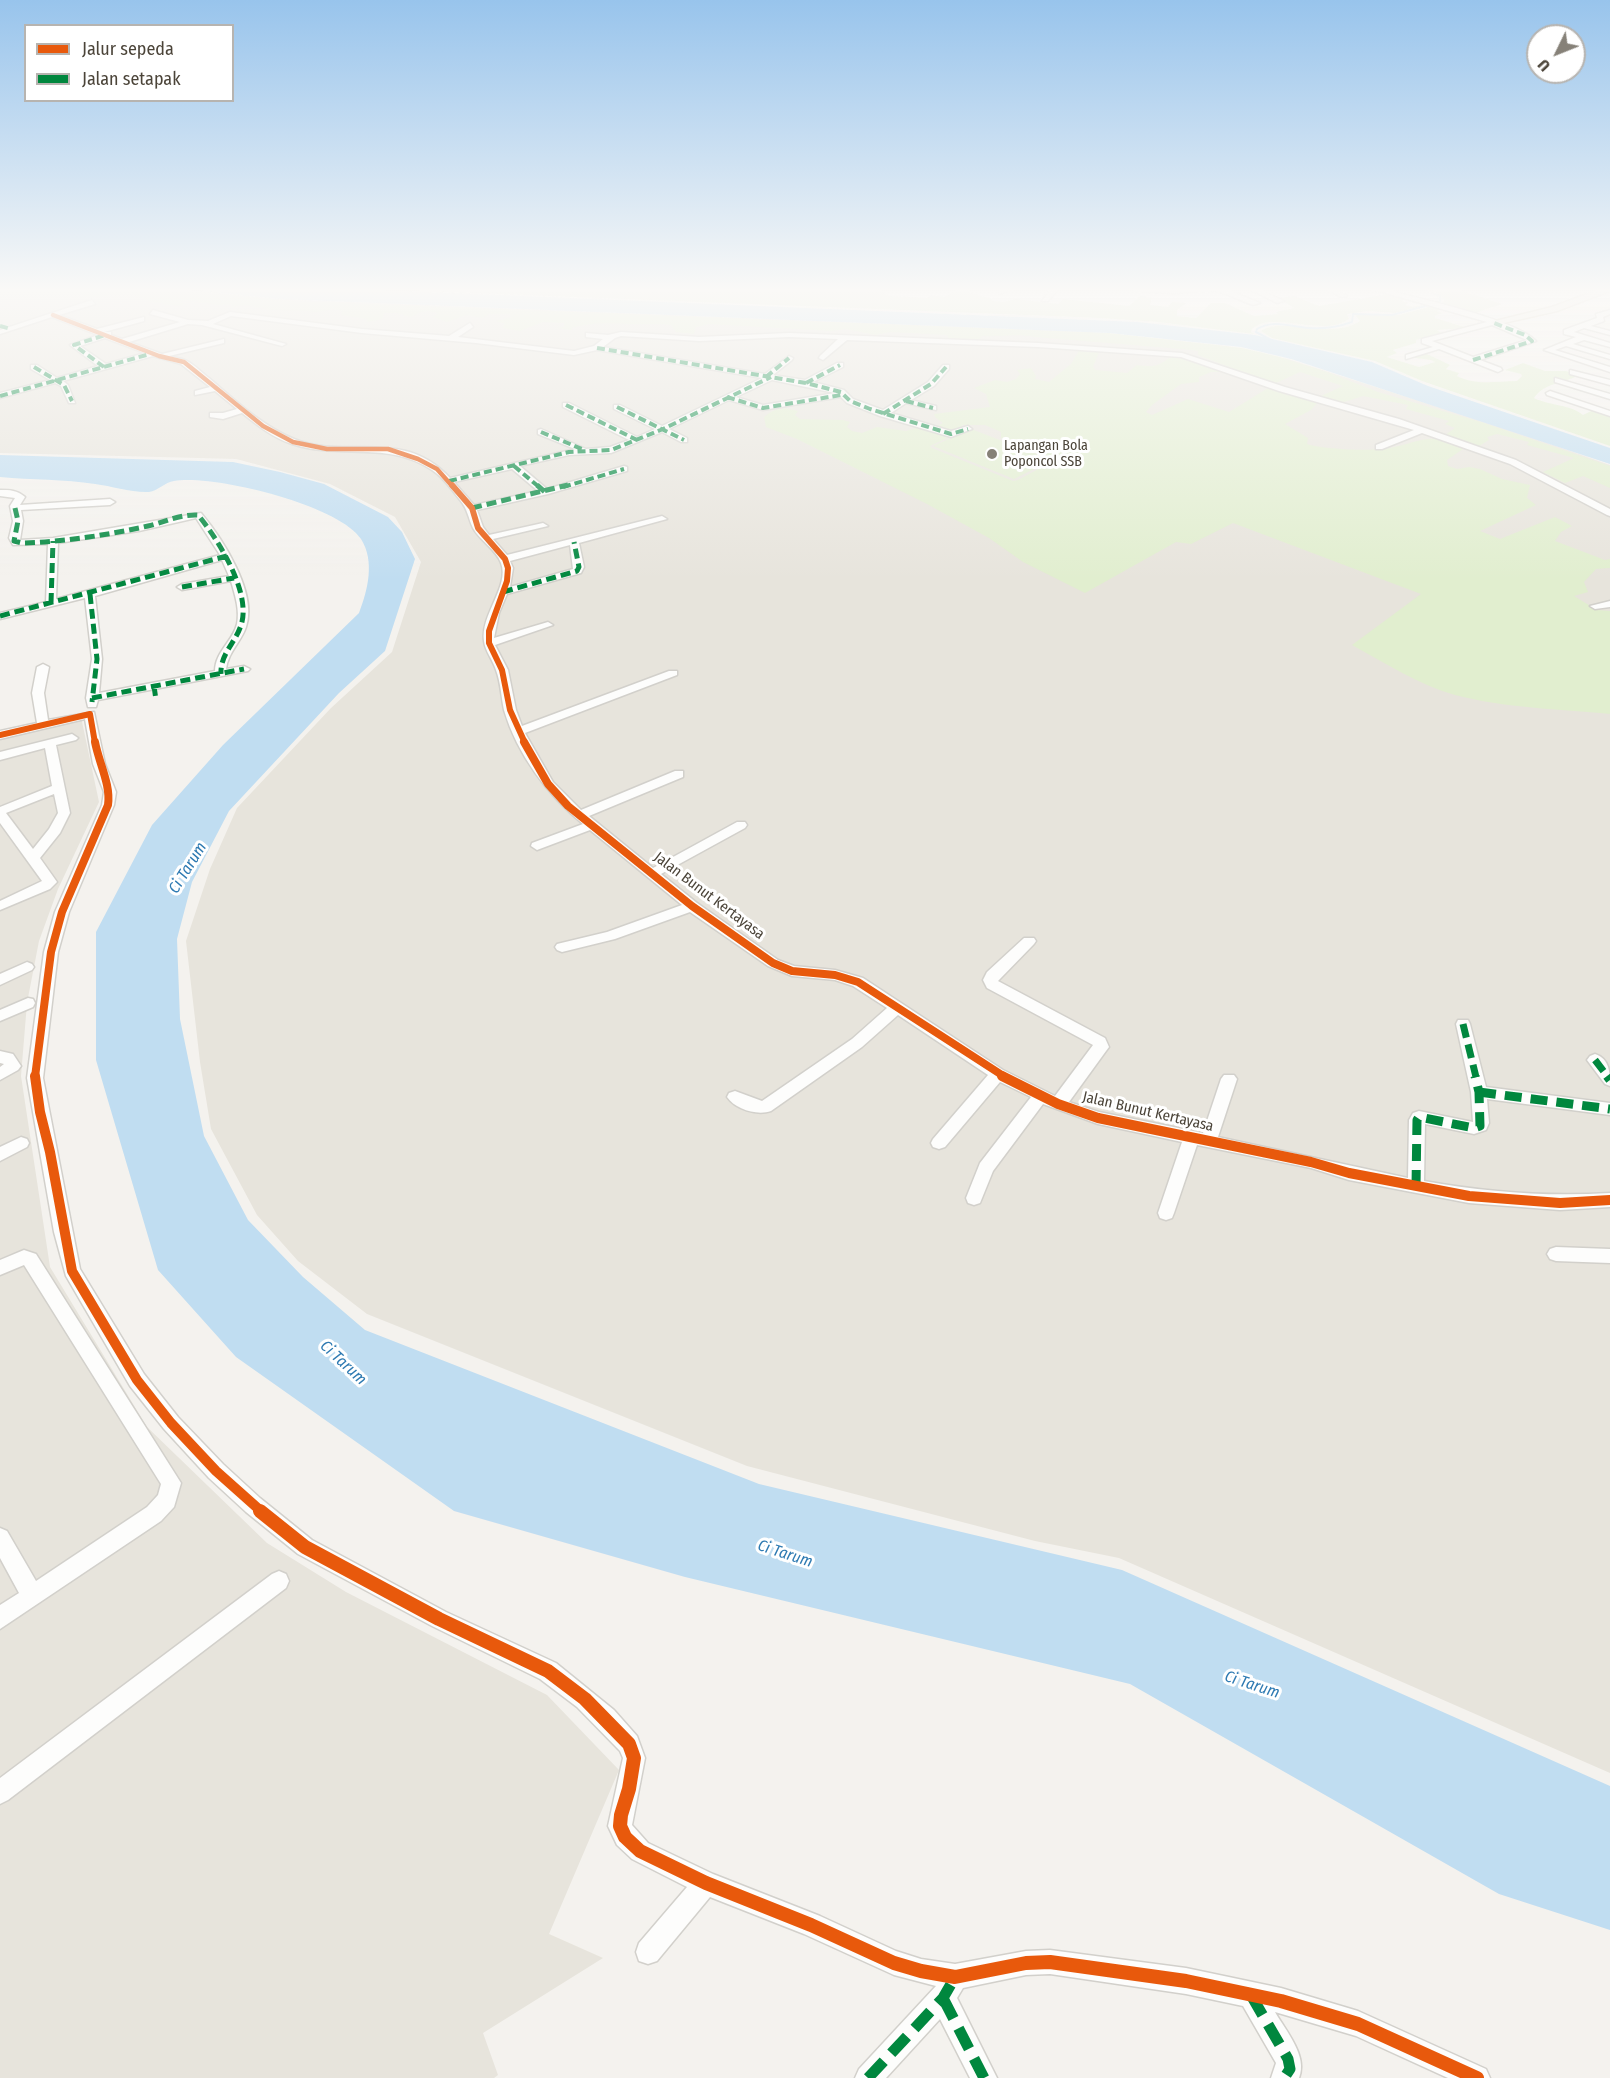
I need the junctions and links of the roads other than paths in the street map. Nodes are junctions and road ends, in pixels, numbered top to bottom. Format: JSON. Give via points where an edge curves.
{"nodes":[{"id":1,"x":37,"y":386,"type":"edge"},
{"id":2,"x":65,"y":386,"type":"edge"},
{"id":3,"x":214,"y":386,"type":"edge"},
{"id":4,"x":750,"y":386,"type":"edge"},
{"id":5,"x":815,"y":386,"type":"edge"},
{"id":6,"x":929,"y":386,"type":"edge"},
{"id":7,"x":1273,"y":386,"type":"edge"},
{"id":8,"x":1578,"y":386,"type":"edge"},
{"id":9,"x":217,"y":388,"type":"junction"},
{"id":10,"x":198,"y":393,"type":"dead end"},
{"id":11,"x":1550,"y":393,"type":"dead end"},
{"id":12,"x":844,"y":395,"type":"junction"},
{"id":13,"x":1609,"y":395,"type":"edge"},
{"id":14,"x":0,"y":396,"type":"edge"},
{"id":15,"x":727,"y":397,"type":"junction"},
{"id":16,"x":72,"y":401,"type":"dead end"},
{"id":17,"x":906,"y":401,"type":"junction"},
{"id":18,"x":566,"y":405,"type":"dead end"},
{"id":19,"x":1586,"y":406,"type":"junction"},
{"id":20,"x":617,"y":407,"type":"dead end"},
{"id":21,"x":933,"y":408,"type":"dead end"},
{"id":22,"x":243,"y":410,"type":"junction"},
{"id":23,"x":883,"y":414,"type":"junction"},
{"id":24,"x":1610,"y":414,"type":"edge"},
{"id":25,"x":213,"y":415,"type":"dead end"},
{"id":26,"x":663,"y":429,"type":"junction"},
{"id":27,"x":968,"y":429,"type":"dead end"},
{"id":28,"x":1422,"y":430,"type":"junction"},
{"id":29,"x":541,"y":432,"type":"dead end"},
{"id":30,"x":637,"y":440,"type":"junction"},
{"id":31,"x":684,"y":440,"type":"dead end"},
{"id":32,"x":1379,"y":447,"type":"dead end"},
{"id":33,"x":582,"y":449,"type":"junction"},
{"id":34,"x":514,"y":466,"type":"junction"},
{"id":35,"x":624,"y":469,"type":"dead end"},
{"id":36,"x":449,"y":481,"type":"junction"},
{"id":37,"x":545,"y":492,"type":"junction"},
{"id":38,"x":0,"y":493,"type":"edge"},
{"id":39,"x":110,"y":502,"type":"dead end"},
{"id":40,"x":15,"y":508,"type":"junction"},
{"id":41,"x":472,"y":508,"type":"junction"},
{"id":42,"x":1610,"y":513,"type":"edge"},
{"id":43,"x":662,"y":519,"type":"dead end"},
{"id":44,"x":543,"y":525,"type":"dead end"},
{"id":45,"x":486,"y":538,"type":"junction"},
{"id":46,"x":53,"y":542,"type":"junction"},
{"id":47,"x":574,"y":542,"type":"junction"},
{"id":48,"x":227,"y":556,"type":"junction"},
{"id":49,"x":505,"y":559,"type":"junction"},
{"id":50,"x":234,"y":578,"type":"junction"},
{"id":51,"x":183,"y":587,"type":"dead end"},
{"id":52,"x":503,"y":592,"type":"junction"},
{"id":53,"x":90,"y":594,"type":"junction"},
{"id":54,"x":51,"y":603,"type":"junction"},
{"id":55,"x":1610,"y":604,"type":"edge"},
{"id":56,"x":1595,"y":606,"type":"dead end"},
{"id":57,"x":0,"y":616,"type":"edge"},
{"id":58,"x":548,"y":625,"type":"dead end"},
{"id":59,"x":489,"y":643,"type":"junction"},
{"id":60,"x":43,"y":667,"type":"dead end"},
{"id":61,"x":244,"y":669,"type":"dead end"},
{"id":62,"x":673,"y":673,"type":"dead end"},
{"id":63,"x":221,"y":674,"type":"junction"},
{"id":64,"x":154,"y":686,"type":"junction"},
{"id":65,"x":156,"y":700,"type":"dead end"},
{"id":66,"x":91,"y":706,"type":"junction"},
{"id":67,"x":518,"y":731,"type":"junction"},
{"id":68,"x":47,"y":733,"type":"junction"},
{"id":69,"x":0,"y":735,"type":"edge"},
{"id":70,"x":72,"y":738,"type":"dead end"},
{"id":71,"x":0,"y":756,"type":"edge"},
{"id":72,"x":679,"y":774,"type":"dead end"},
{"id":73,"x":59,"y":788,"type":"junction"},
{"id":74,"x":0,"y":812,"type":"edge"},
{"id":75,"x":581,"y":815,"type":"junction"},
{"id":76,"x":593,"y":825,"type":"junction"},
{"id":77,"x":741,"y":825,"type":"dead end"},
{"id":78,"x":537,"y":846,"type":"dead end"},
{"id":79,"x":33,"y":858,"type":"junction"},
{"id":80,"x":653,"y":873,"type":"junction"},
{"id":81,"x":0,"y":906,"type":"edge"},
{"id":82,"x":692,"y":906,"type":"junction"},
{"id":83,"x":1029,"y":941,"type":"dead end"},
{"id":84,"x":562,"y":947,"type":"dead end"},
{"id":85,"x":27,"y":967,"type":"dead end"},
{"id":86,"x":0,"y":980,"type":"edge"},
{"id":87,"x":28,"y":1003,"type":"dead end"},
{"id":88,"x":897,"y":1008,"type":"junction"},
{"id":89,"x":0,"y":1016,"type":"edge"},
{"id":90,"x":1463,"y":1024,"type":"dead end"},
{"id":91,"x":0,"y":1057,"type":"edge"},
{"id":92,"x":1595,"y":1060,"type":"dead end"},
{"id":93,"x":0,"y":1074,"type":"edge"},
{"id":94,"x":998,"y":1074,"type":"junction"},
{"id":95,"x":1229,"y":1079,"type":"dead end"},
{"id":96,"x":1610,"y":1080,"type":"edge"},
{"id":97,"x":1479,"y":1092,"type":"junction"},
{"id":98,"x":1041,"y":1095,"type":"junction"},
{"id":99,"x":735,"y":1097,"type":"dead end"},
{"id":100,"x":1058,"y":1104,"type":"junction"},
{"id":101,"x":1610,"y":1109,"type":"edge"},
{"id":102,"x":1191,"y":1138,"type":"junction"},
{"id":103,"x":1209,"y":1141,"type":"junction"},
{"id":104,"x":21,"y":1143,"type":"dead end"},
{"id":105,"x":939,"y":1143,"type":"dead end"},
{"id":106,"x":0,"y":1155,"type":"edge"},
{"id":107,"x":1416,"y":1187,"type":"junction"},
{"id":108,"x":975,"y":1198,"type":"dead end"},
{"id":109,"x":1610,"y":1200,"type":"edge"},
{"id":110,"x":1166,"y":1213,"type":"dead end"},
{"id":111,"x":1556,"y":1254,"type":"dead end"},
{"id":112,"x":1610,"y":1256,"type":"edge"},
{"id":113,"x":0,"y":1268,"type":"edge"},
{"id":114,"x":0,"y":1538,"type":"edge"},
{"id":115,"x":279,"y":1581,"type":"dead end"},
{"id":116,"x":32,"y":1596,"type":"junction"},
{"id":117,"x":0,"y":1618,"type":"edge"},
{"id":118,"x":0,"y":1791,"type":"edge"},
{"id":119,"x":706,"y":1883,"type":"junction"},
{"id":120,"x":648,"y":1952,"type":"dead end"},
{"id":121,"x":949,"y":1987,"type":"junction"},
{"id":122,"x":1251,"y":1995,"type":"junction"},
{"id":123,"x":868,"y":2078,"type":"edge"},
{"id":124,"x":984,"y":2078,"type":"edge"},
{"id":125,"x":1284,"y":2078,"type":"edge"},
{"id":126,"x":1477,"y":2078,"type":"edge"}],
"edges":[{"from":1,"to":14,"type":"street"},
{"from":2,"to":16,"type":"street"},
{"from":3,"to":9,"type":"street"},
{"from":4,"to":15,"type":"street"},
{"from":5,"to":12,"type":"street"},
{"from":6,"to":17,"type":"street"},
{"from":7,"to":28,"type":"street"},
{"from":8,"to":13,"type":"street"},
{"from":9,"to":10,"type":"street"},
{"from":9,"to":22,"type":"street"},
{"from":11,"to":19,"type":"street"},
{"from":12,"to":15,"type":"street","via":[[763,408]]},
{"from":12,"to":23,"type":"street"},
{"from":13,"to":19,"type":"street"},
{"from":15,"to":26,"type":"street"},
{"from":17,"to":21,"type":"street"},
{"from":17,"to":23,"type":"street"},
{"from":18,"to":30,"type":"street"},
{"from":19,"to":24,"type":"street"},
{"from":20,"to":26,"type":"street"},
{"from":22,"to":25,"type":"street"},
{"from":22,"to":36,"type":"street","via":[[271,432],[293,442],[327,449],[388,449],[432,466]]},
{"from":23,"to":27,"type":"street","via":[[951,434]]},
{"from":26,"to":30,"type":"street"},
{"from":26,"to":31,"type":"street"},
{"from":28,"to":32,"type":"street"},
{"from":28,"to":42,"type":"street","via":[[1528,468]]},
{"from":29,"to":33,"type":"street"},
{"from":30,"to":33,"type":"street","via":[[604,452]]},
{"from":33,"to":34,"type":"street"},
{"from":34,"to":36,"type":"street"},
{"from":34,"to":37,"type":"street"},
{"from":35,"to":37,"type":"street"},
{"from":36,"to":41,"type":"street"},
{"from":37,"to":41,"type":"street"},
{"from":38,"to":40,"type":"street","via":[[19,495]]},
{"from":39,"to":40,"type":"street"},
{"from":40,"to":46,"type":"street","via":[[16,543]]},
{"from":41,"to":45,"type":"street","via":[[478,528]]},
{"from":43,"to":47,"type":"street"},
{"from":44,"to":45,"type":"street"},
{"from":45,"to":49,"type":"street"},
{"from":46,"to":48,"type":"street","via":[[195,514],[208,525]]},
{"from":46,"to":54,"type":"street"},
{"from":47,"to":49,"type":"street"},
{"from":47,"to":52,"type":"street","via":[[578,571]]},
{"from":48,"to":50,"type":"street"},
{"from":48,"to":53,"type":"street"},
{"from":49,"to":52,"type":"street","via":[[508,568]]},
{"from":50,"to":51,"type":"street"},
{"from":50,"to":63,"type":"street","via":[[244,608],[243,618],[238,634],[222,658]]},
{"from":52,"to":59,"type":"street","via":[[489,631]]},
{"from":53,"to":54,"type":"street"},
{"from":53,"to":66,"type":"street","via":[[97,659]]},
{"from":54,"to":57,"type":"street"},
{"from":55,"to":56,"type":"street"},
{"from":58,"to":59,"type":"street"},
{"from":59,"to":67,"type":"street","name":"Jalan Bunut Kertayasa","via":[[502,670]]},
{"from":60,"to":68,"type":"street","via":[[38,693]]},
{"from":61,"to":63,"type":"street"},
{"from":62,"to":67,"type":"street"},
{"from":63,"to":64,"type":"street"},
{"from":64,"to":65,"type":"street"},
{"from":64,"to":66,"type":"street"},
{"from":66,"to":68,"type":"street"},
{"from":66,"to":119,"type":"street","via":[[99,764],[110,792],[62,912],[51,952],[35,1078],[72,1271],[137,1380],[171,1423],[253,1505],[304,1547],[439,1619],[548,1671],[606,1718],[629,1744],[634,1758],[621,1815],[625,1837],[640,1851]]},
{"from":67,"to":75,"type":"street","name":"Jalan Bunut Kertayasa","via":[[548,784]]},
{"from":68,"to":69,"type":"street"},
{"from":68,"to":70,"type":"street"},
{"from":68,"to":71,"type":"street"},
{"from":68,"to":73,"type":"street"},
{"from":72,"to":75,"type":"street"},
{"from":73,"to":74,"type":"street"},
{"from":73,"to":79,"type":"street","via":[[64,813]]},
{"from":74,"to":79,"type":"street"},
{"from":75,"to":76,"type":"street","name":"Jalan Bunut Kertayasa"},
{"from":76,"to":78,"type":"street"},
{"from":76,"to":80,"type":"street","name":"Jalan Bunut Kertayasa"},
{"from":77,"to":80,"type":"street"},
{"from":79,"to":81,"type":"street","via":[[50,882]]},
{"from":80,"to":82,"type":"street","name":"Jalan Bunut Kertayasa"},
{"from":82,"to":84,"type":"street","via":[[610,936]]},
{"from":82,"to":88,"type":"street","name":"Jalan Bunut Kertayasa","via":[[781,967],[844,977]]},
{"from":83,"to":100,"type":"street","via":[[992,976],[992,984],[1100,1042],[1101,1047]]},
{"from":85,"to":86,"type":"street"},
{"from":87,"to":89,"type":"street"},
{"from":88,"to":94,"type":"street","name":"Jalan Bunut Kertayasa"},
{"from":88,"to":99,"type":"street","via":[[857,1043],[765,1107],[755,1107]]},
{"from":90,"to":97,"type":"street"},
{"from":91,"to":93,"type":"street","via":[[8,1058],[13,1066]]},
{"from":92,"to":96,"type":"street"},
{"from":94,"to":98,"type":"street","name":"Jalan Bunut Kertayasa"},
{"from":94,"to":105,"type":"street"},
{"from":95,"to":103,"type":"street"},
{"from":97,"to":101,"type":"street"},
{"from":97,"to":107,"type":"street","via":[[1480,1126],[1424,1117],[1417,1120]]},
{"from":98,"to":100,"type":"street","name":"Jalan Bunut Kertayasa"},
{"from":98,"to":108,"type":"street","via":[[986,1168]]},
{"from":100,"to":102,"type":"street","name":"Jalan Bunut Kertayasa","via":[[1098,1118]]},
{"from":102,"to":103,"type":"street","name":"Jalan Bunut Kertayasa"},
{"from":102,"to":110,"type":"street"},
{"from":103,"to":107,"type":"street","name":"Jalan Bunut Kertayasa"},
{"from":104,"to":106,"type":"street"},
{"from":107,"to":109,"type":"street","name":"Jalan Bunut Kertayasa","via":[[1469,1196],[1560,1203]]},
{"from":111,"to":112,"type":"street"},
{"from":113,"to":116,"type":"street","via":[[24,1257],[30,1259],[171,1483],[167,1500],[154,1514]]},
{"from":114,"to":116,"type":"street"},
{"from":115,"to":118,"type":"street"},
{"from":116,"to":117,"type":"street"},
{"from":119,"to":120,"type":"street"},
{"from":119,"to":121,"type":"street","via":[[921,1971]]},
{"from":121,"to":122,"type":"street","via":[[1026,1963],[1050,1962],[1186,1981]]},
{"from":121,"to":123,"type":"street"},
{"from":121,"to":124,"type":"street"},
{"from":122,"to":125,"type":"street","via":[[1288,2059],[1290,2069]]},
{"from":122,"to":126,"type":"street","via":[[1358,2024]]}]}
